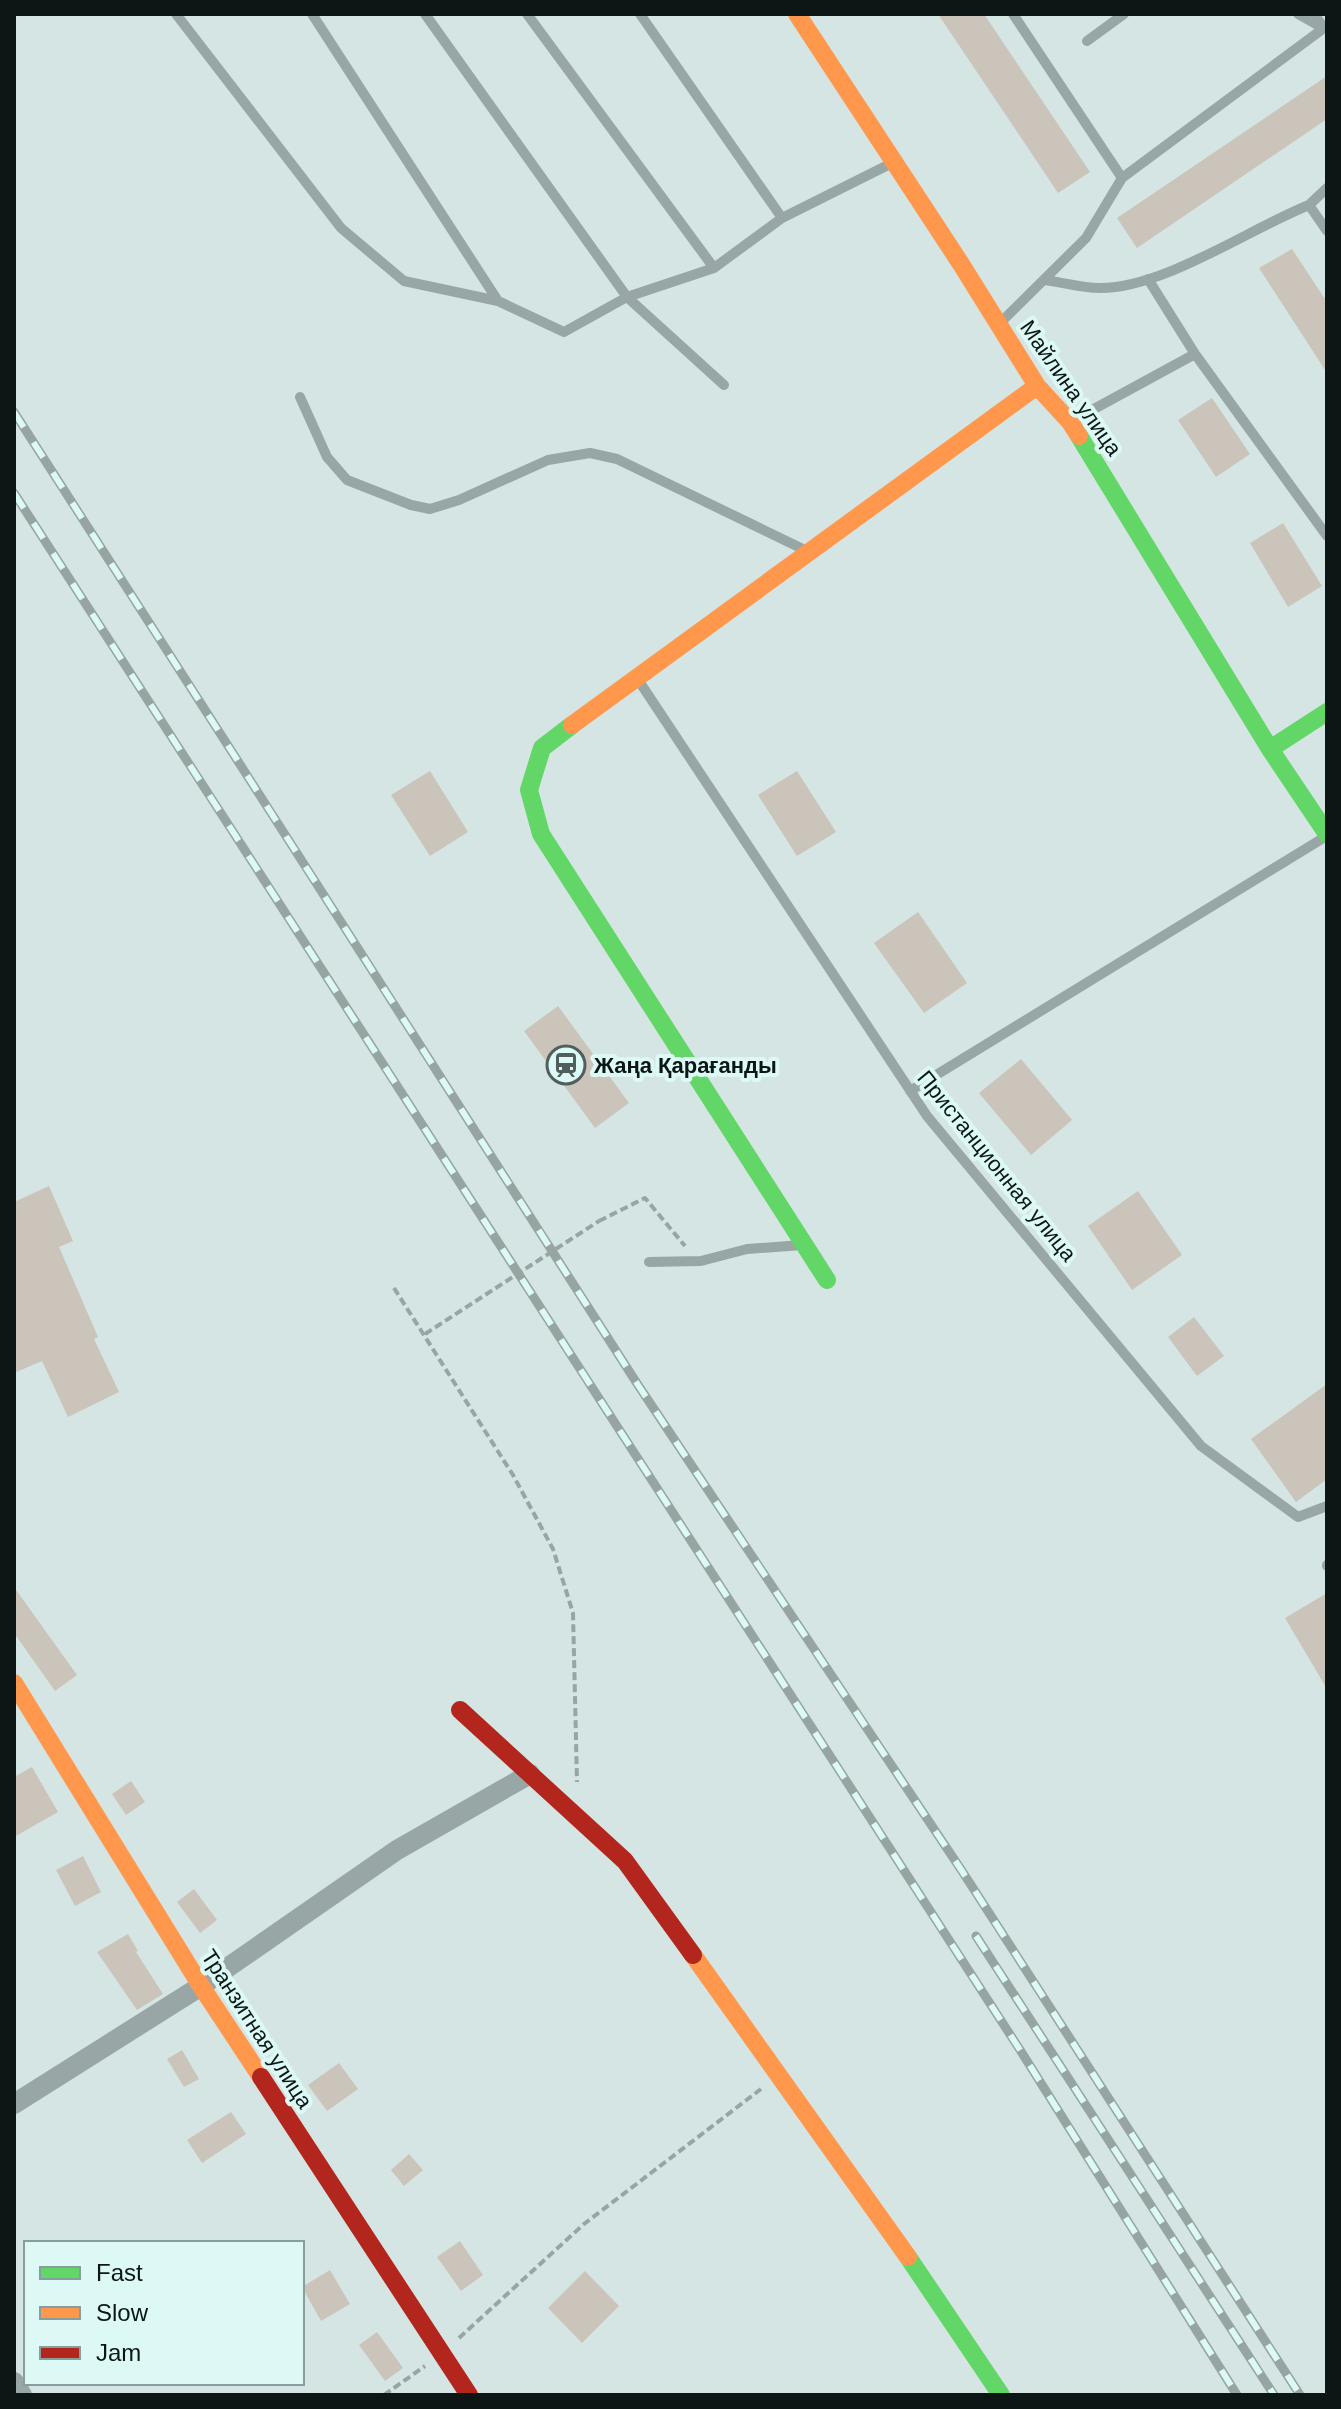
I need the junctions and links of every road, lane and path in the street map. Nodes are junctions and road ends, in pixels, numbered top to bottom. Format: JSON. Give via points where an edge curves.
{"nodes":[{"id":1,"x":176,"y":14,"type":"edge"},
{"id":2,"x":312,"y":14,"type":"edge"},
{"id":3,"x":425,"y":14,"type":"edge"},
{"id":4,"x":527,"y":14,"type":"edge"},
{"id":5,"x":640,"y":14,"type":"edge"},
{"id":6,"x":797,"y":14,"type":"edge"},
{"id":7,"x":1013,"y":14,"type":"edge"},
{"id":8,"x":1124,"y":14,"type":"edge"},
{"id":9,"x":1298,"y":14,"type":"edge"},
{"id":10,"x":1314,"y":14,"type":"edge"},
{"id":11,"x":1325,"y":28,"type":"edge"},
{"id":12,"x":1087,"y":41,"type":"dead end"},
{"id":13,"x":892,"y":163,"type":"junction"},
{"id":14,"x":1122,"y":178,"type":"junction"},
{"id":15,"x":1325,"y":192,"type":"edge"},
{"id":16,"x":1309,"y":205,"type":"junction"},
{"id":17,"x":782,"y":218,"type":"junction"},
{"id":18,"x":1327,"y":231,"type":"edge"},
{"id":19,"x":714,"y":268,"type":"junction"},
{"id":20,"x":1148,"y":279,"type":"junction"},
{"id":21,"x":1044,"y":280,"type":"junction"},
{"id":22,"x":627,"y":297,"type":"junction"},
{"id":23,"x":498,"y":301,"type":"junction"},
{"id":24,"x":998,"y":325,"type":"junction"},
{"id":25,"x":1195,"y":354,"type":"junction"},
{"id":26,"x":724,"y":385,"type":"dead end"},
{"id":27,"x":1037,"y":386,"type":"junction"},
{"id":28,"x":300,"y":397,"type":"dead end"},
{"id":29,"x":1070,"y":422,"type":"junction"},
{"id":30,"x":1327,"y":536,"type":"edge"},
{"id":31,"x":809,"y":551,"type":"junction"},
{"id":32,"x":636,"y":677,"type":"junction"},
{"id":33,"x":1327,"y":712,"type":"edge"},
{"id":34,"x":1270,"y":749,"type":"junction"},
{"id":35,"x":1327,"y":835,"type":"edge"},
{"id":36,"x":910,"y":1091,"type":"junction"},
{"id":37,"x":804,"y":1245,"type":"junction"},
{"id":38,"x":701,"y":1261,"type":"junction"},
{"id":39,"x":649,"y":1262,"type":"dead end"},
{"id":40,"x":827,"y":1280,"type":"dead end"},
{"id":41,"x":394,"y":1288,"type":"dead end"},
{"id":42,"x":425,"y":1334,"type":"junction"},
{"id":43,"x":1327,"y":1506,"type":"edge"},
{"id":44,"x":14,"y":1683,"type":"edge"},
{"id":45,"x":460,"y":1710,"type":"dead end"},
{"id":46,"x":530,"y":1774,"type":"junction"},
{"id":47,"x":577,"y":1817,"type":"junction"},
{"id":48,"x":201,"y":1986,"type":"junction"},
{"id":49,"x":779,"y":2075,"type":"junction"},
{"id":50,"x":14,"y":2104,"type":"edge"},
{"id":51,"x":442,"y":2354,"type":"junction"},
{"id":52,"x":14,"y":2382,"type":"edge"},
{"id":53,"x":22,"y":2395,"type":"edge"},
{"id":54,"x":384,"y":2395,"type":"edge"},
{"id":55,"x":469,"y":2395,"type":"edge"},
{"id":56,"x":1001,"y":2395,"type":"edge"}],
"edges":[{"from":1,"to":23,"type":"lane","via":[[341,228],[404,281]]},
{"from":2,"to":23,"type":"lane"},
{"from":3,"to":22,"type":"lane"},
{"from":4,"to":19,"type":"lane"},
{"from":5,"to":17,"type":"lane"},
{"from":6,"to":13,"type":"street","name":"Майлина улица"},
{"from":7,"to":14,"type":"lane"},
{"from":8,"to":12,"type":"lane"},
{"from":9,"to":11,"type":"lane"},
{"from":10,"to":11,"type":"lane"},
{"from":11,"to":14,"type":"lane"},
{"from":13,"to":17,"type":"lane"},
{"from":13,"to":24,"type":"street","name":"Майлина улица"},
{"from":14,"to":21,"type":"lane","via":[[1086,238]]},
{"from":15,"to":16,"type":"lane"},
{"from":16,"to":18,"type":"lane"},
{"from":16,"to":20,"type":"lane"},
{"from":17,"to":19,"type":"lane"},
{"from":19,"to":22,"type":"lane"},
{"from":20,"to":21,"type":"lane","via":[[1100,288]]},
{"from":20,"to":25,"type":"lane"},
{"from":21,"to":24,"type":"lane"},
{"from":22,"to":23,"type":"lane","via":[[564,332]]},
{"from":22,"to":26,"type":"lane"},
{"from":24,"to":27,"type":"street","name":"Майлина улица"},
{"from":25,"to":29,"type":"lane"},
{"from":25,"to":30,"type":"lane"},
{"from":27,"to":29,"type":"street","name":"Майлина улица"},
{"from":27,"to":31,"type":"street"},
{"from":28,"to":31,"type":"lane","via":[[327,457],[347,480],[411,505],[430,509],[548,460],[590,453],[617,459]]},
{"from":29,"to":34,"type":"street","name":"Майлина улица"},
{"from":31,"to":32,"type":"street"},
{"from":32,"to":36,"type":"lane","name":"Пристанционная улица"},
{"from":32,"to":37,"type":"street","via":[[542,748],[529,790],[541,834]]},
{"from":33,"to":34,"type":"street"},
{"from":34,"to":35,"type":"street","name":"Майлина улица"},
{"from":35,"to":36,"type":"lane"},
{"from":36,"to":43,"type":"lane","name":"Пристанционная улица","via":[[1201,1446],[1298,1517]]},
{"from":37,"to":38,"type":"lane","via":[[747,1249]]},
{"from":37,"to":40,"type":"street"},
{"from":38,"to":39,"type":"lane"},
{"from":38,"to":42,"type":"path","bridge":true,"via":[[645,1198],[599,1221]]},
{"from":41,"to":42,"type":"path"},
{"from":42,"to":47,"type":"path","via":[[553,1549],[573,1613]]},
{"from":44,"to":48,"type":"street","name":"Транзитная улица"},
{"from":45,"to":46,"type":"street"},
{"from":46,"to":47,"type":"street"},
{"from":46,"to":48,"type":"street","via":[[397,1850]]},
{"from":47,"to":49,"type":"street","via":[[625,1861]]},
{"from":48,"to":50,"type":"street"},
{"from":48,"to":51,"type":"street","name":"Транзитная улица"},
{"from":49,"to":51,"type":"path","via":[[584,2224]]},
{"from":49,"to":56,"type":"street"},
{"from":51,"to":54,"type":"path"},
{"from":51,"to":55,"type":"street","name":"Транзитная улица"},
{"from":52,"to":53,"type":"street"}]}
